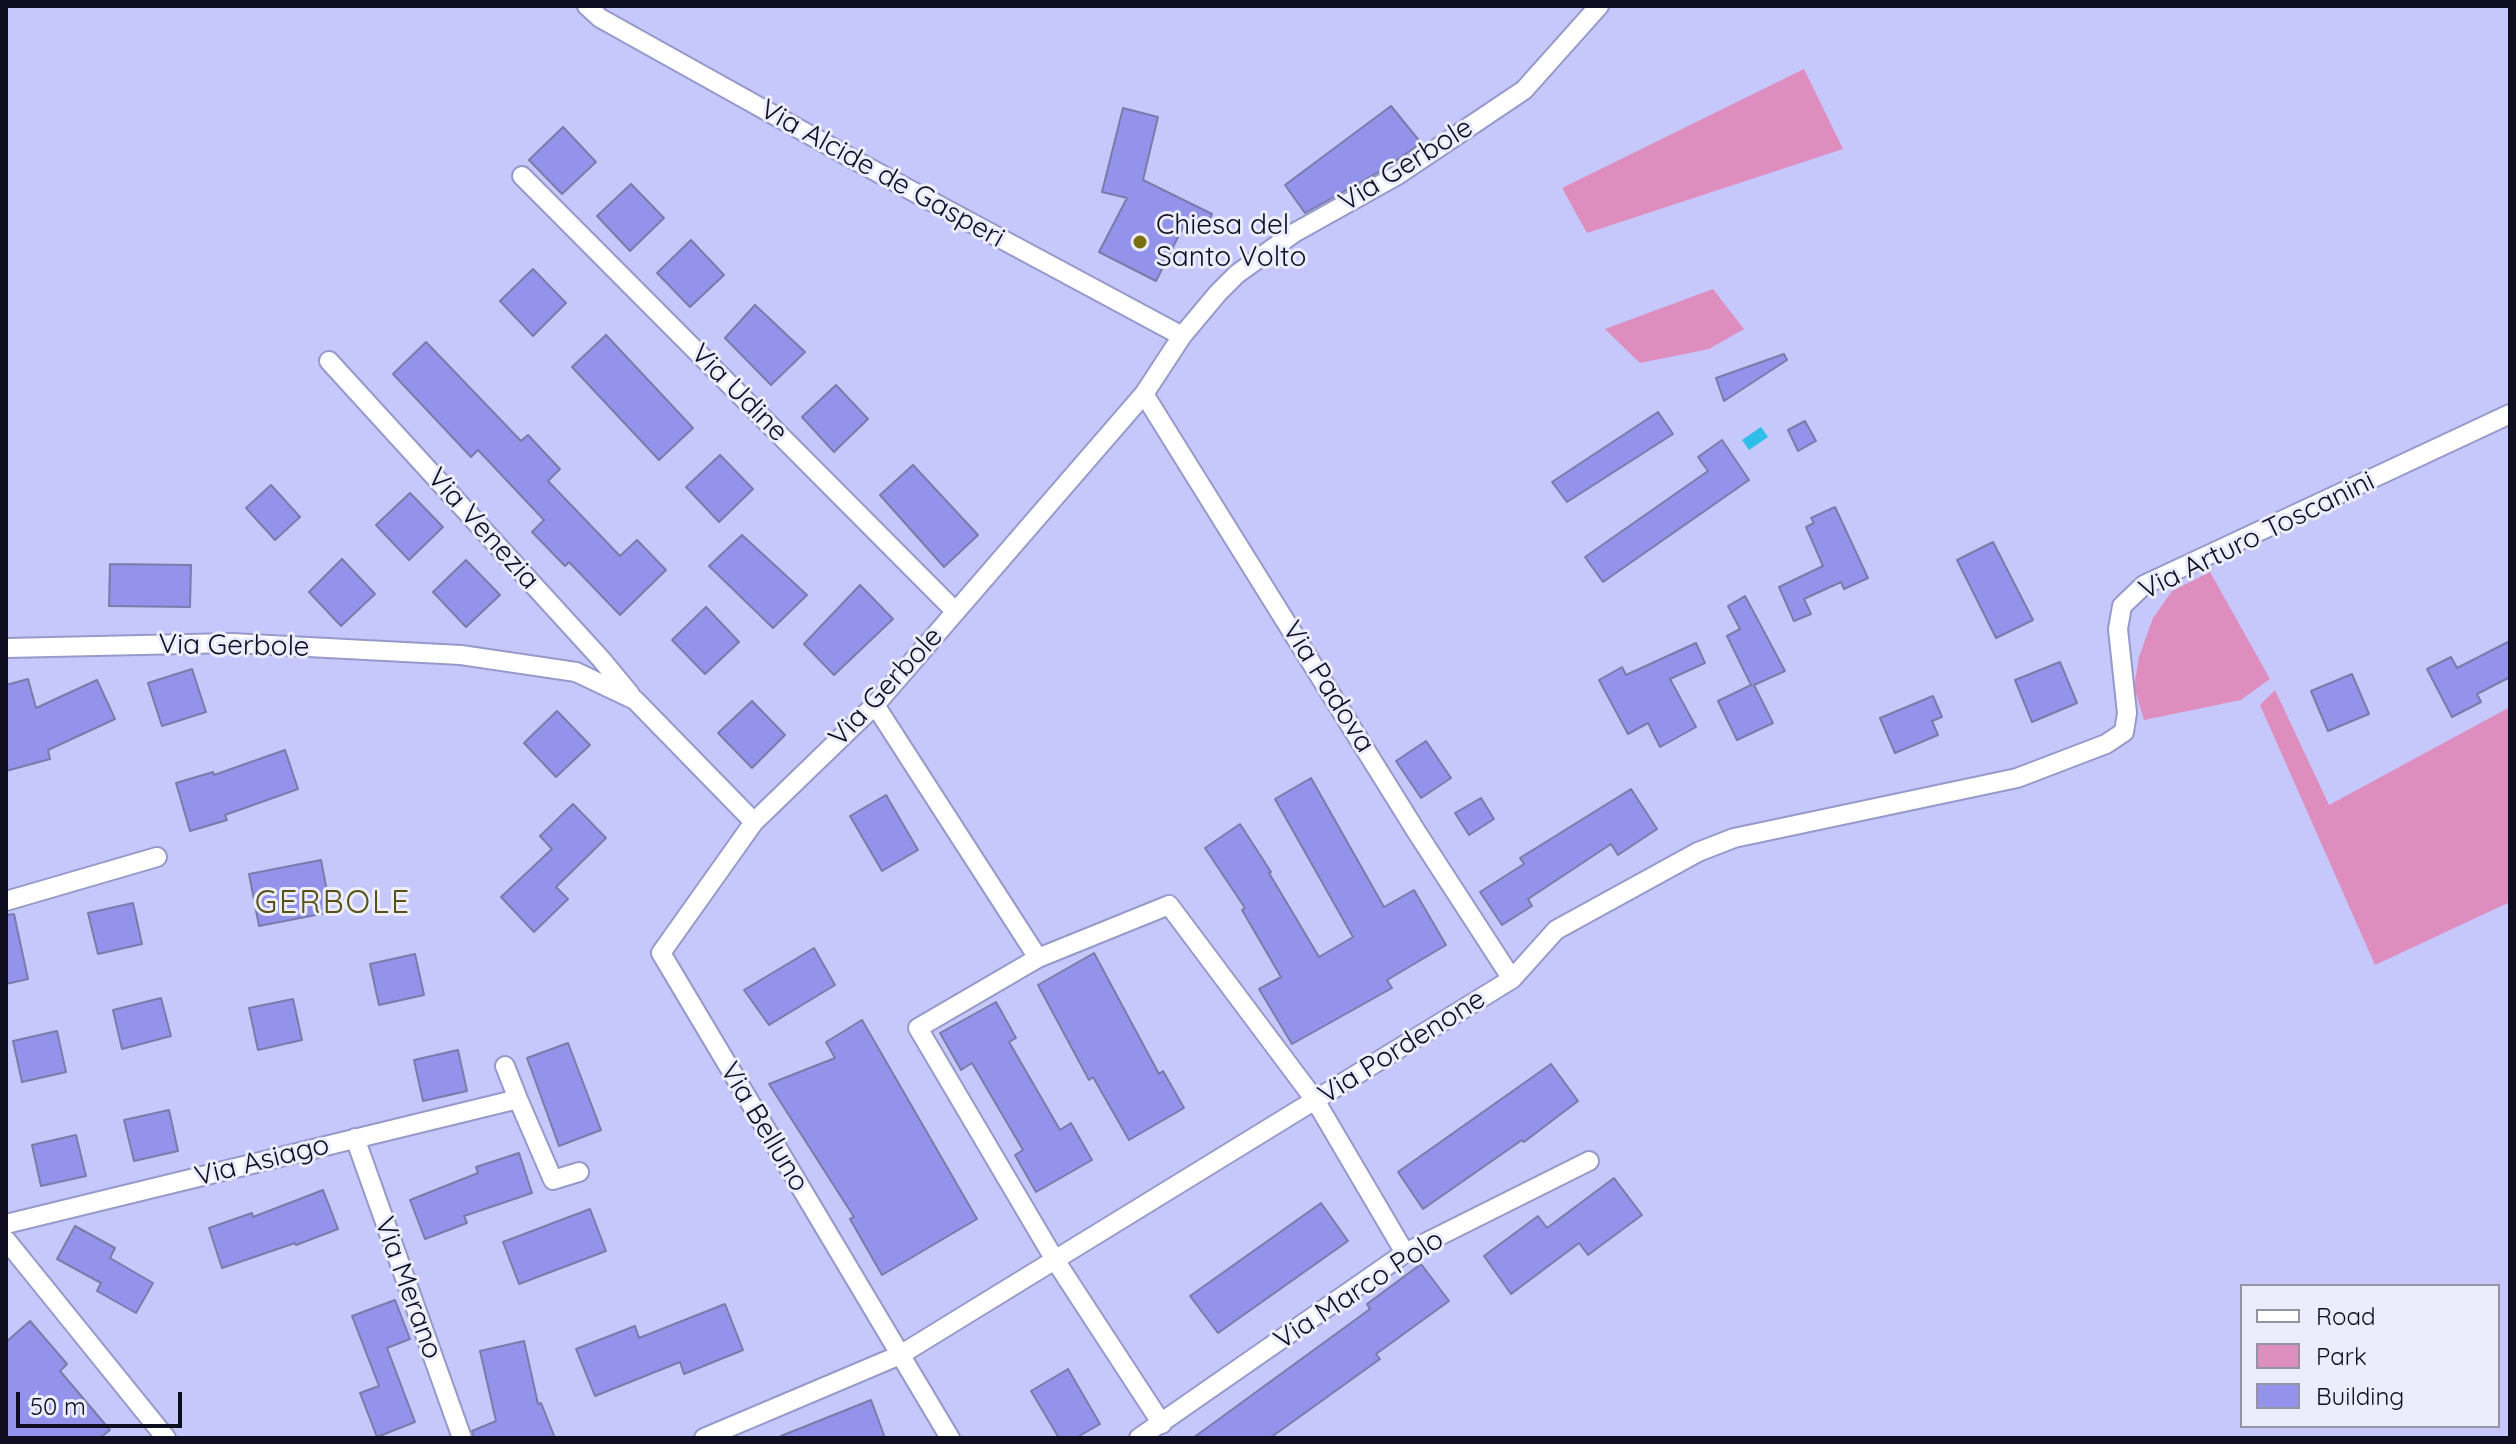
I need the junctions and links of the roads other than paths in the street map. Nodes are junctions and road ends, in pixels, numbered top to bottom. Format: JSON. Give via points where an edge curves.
{"nodes":[{"id":1,"x":587,"y":6,"type":"edge"},
{"id":2,"x":1599,"y":6,"type":"edge"},
{"id":3,"x":522,"y":176,"type":"dead end"},
{"id":4,"x":1182,"y":336,"type":"junction"},
{"id":5,"x":329,"y":361,"type":"dead end"},
{"id":6,"x":1144,"y":394,"type":"junction"},
{"id":7,"x":2510,"y":414,"type":"edge"},
{"id":8,"x":955,"y":611,"type":"junction"},
{"id":9,"x":6,"y":648,"type":"edge"},
{"id":10,"x":635,"y":700,"type":"junction"},
{"id":11,"x":875,"y":705,"type":"junction"},
{"id":12,"x":2124,"y":732,"type":"joint"},
{"id":13,"x":754,"y":822,"type":"junction"},
{"id":14,"x":157,"y":857,"type":"dead end"},
{"id":15,"x":6,"y":901,"type":"edge"},
{"id":16,"x":1038,"y":958,"type":"junction"},
{"id":17,"x":1512,"y":979,"type":"junction"},
{"id":18,"x":505,"y":1066,"type":"dead end"},
{"id":19,"x":518,"y":1099,"type":"junction"},
{"id":20,"x":1315,"y":1100,"type":"junction"},
{"id":21,"x":355,"y":1138,"type":"junction"},
{"id":22,"x":1589,"y":1161,"type":"dead end"},
{"id":23,"x":579,"y":1172,"type":"dead end"},
{"id":24,"x":6,"y":1224,"type":"edge"},
{"id":25,"x":6,"y":1240,"type":"edge"},
{"id":26,"x":1405,"y":1253,"type":"junction"},
{"id":27,"x":1055,"y":1260,"type":"junction"},
{"id":28,"x":900,"y":1355,"type":"junction"},
{"id":29,"x":1162,"y":1424,"type":"junction"},
{"id":30,"x":166,"y":1438,"type":"edge"},
{"id":31,"x":462,"y":1438,"type":"edge"},
{"id":32,"x":704,"y":1438,"type":"edge"},
{"id":33,"x":950,"y":1438,"type":"edge"},
{"id":34,"x":1139,"y":1438,"type":"edge"}],
"edges":[{"from":1,"to":4,"type":"street","name":"Via Alcide de Gasperi","via":[[846,155]]},
{"from":2,"to":4,"type":"street","name":"Via Gerbole","via":[[1524,90],[1237,274]]},
{"from":3,"to":8,"type":"street","name":"Via Udine"},
{"from":4,"to":6,"type":"street","name":"Via Gerbole"},
{"from":5,"to":10,"type":"street","name":"Via Venezia"},
{"from":6,"to":8,"type":"street","name":"Via Gerbole"},
{"from":6,"to":17,"type":"street","name":"Via Padova"},
{"from":7,"to":12,"type":"street","name":"Via Arturo Toscanini","via":[[2144,585],[2122,606],[2118,629],[2127,713]]},
{"from":8,"to":11,"type":"street","name":"Via Gerbole"},
{"from":9,"to":10,"type":"street","name":"Via Gerbole","via":[[232,643],[461,655],[576,672]]},
{"from":10,"to":13,"type":"street","name":"Via Gerbole"},
{"from":11,"to":13,"type":"street","name":"Via Gerbole"},
{"from":11,"to":16,"type":"street"},
{"from":12,"to":17,"type":"street","name":"Via Pordenone","via":[[2017,778],[1734,838],[1698,852],[1556,930]]},
{"from":13,"to":28,"type":"street","name":"Via Belluno","via":[[661,953]]},
{"from":14,"to":15,"type":"street"},
{"from":16,"to":20,"type":"street","via":[[1169,905]]},
{"from":16,"to":27,"type":"street","via":[[918,1028]]},
{"from":17,"to":20,"type":"street","name":"Via Pordenone"},
{"from":18,"to":19,"type":"street"},
{"from":19,"to":21,"type":"street","name":"Via Asiago"},
{"from":19,"to":23,"type":"street","via":[[553,1180]]},
{"from":20,"to":26,"type":"street"},
{"from":20,"to":27,"type":"street","name":"Via Pordenone"},
{"from":21,"to":24,"type":"street","name":"Via Asiago"},
{"from":21,"to":31,"type":"street","name":"Via Merano"},
{"from":22,"to":26,"type":"street","name":"Via Marco Polo"},
{"from":25,"to":30,"type":"street"},
{"from":26,"to":29,"type":"street","name":"Via Marco Polo"},
{"from":27,"to":28,"type":"street","name":"Via Pordenone"},
{"from":27,"to":29,"type":"street"},
{"from":28,"to":32,"type":"street","name":"Via Pordenone"},
{"from":28,"to":33,"type":"street","name":"Via Belluno"},
{"from":29,"to":34,"type":"street","name":"Via Marco Polo"}]}
